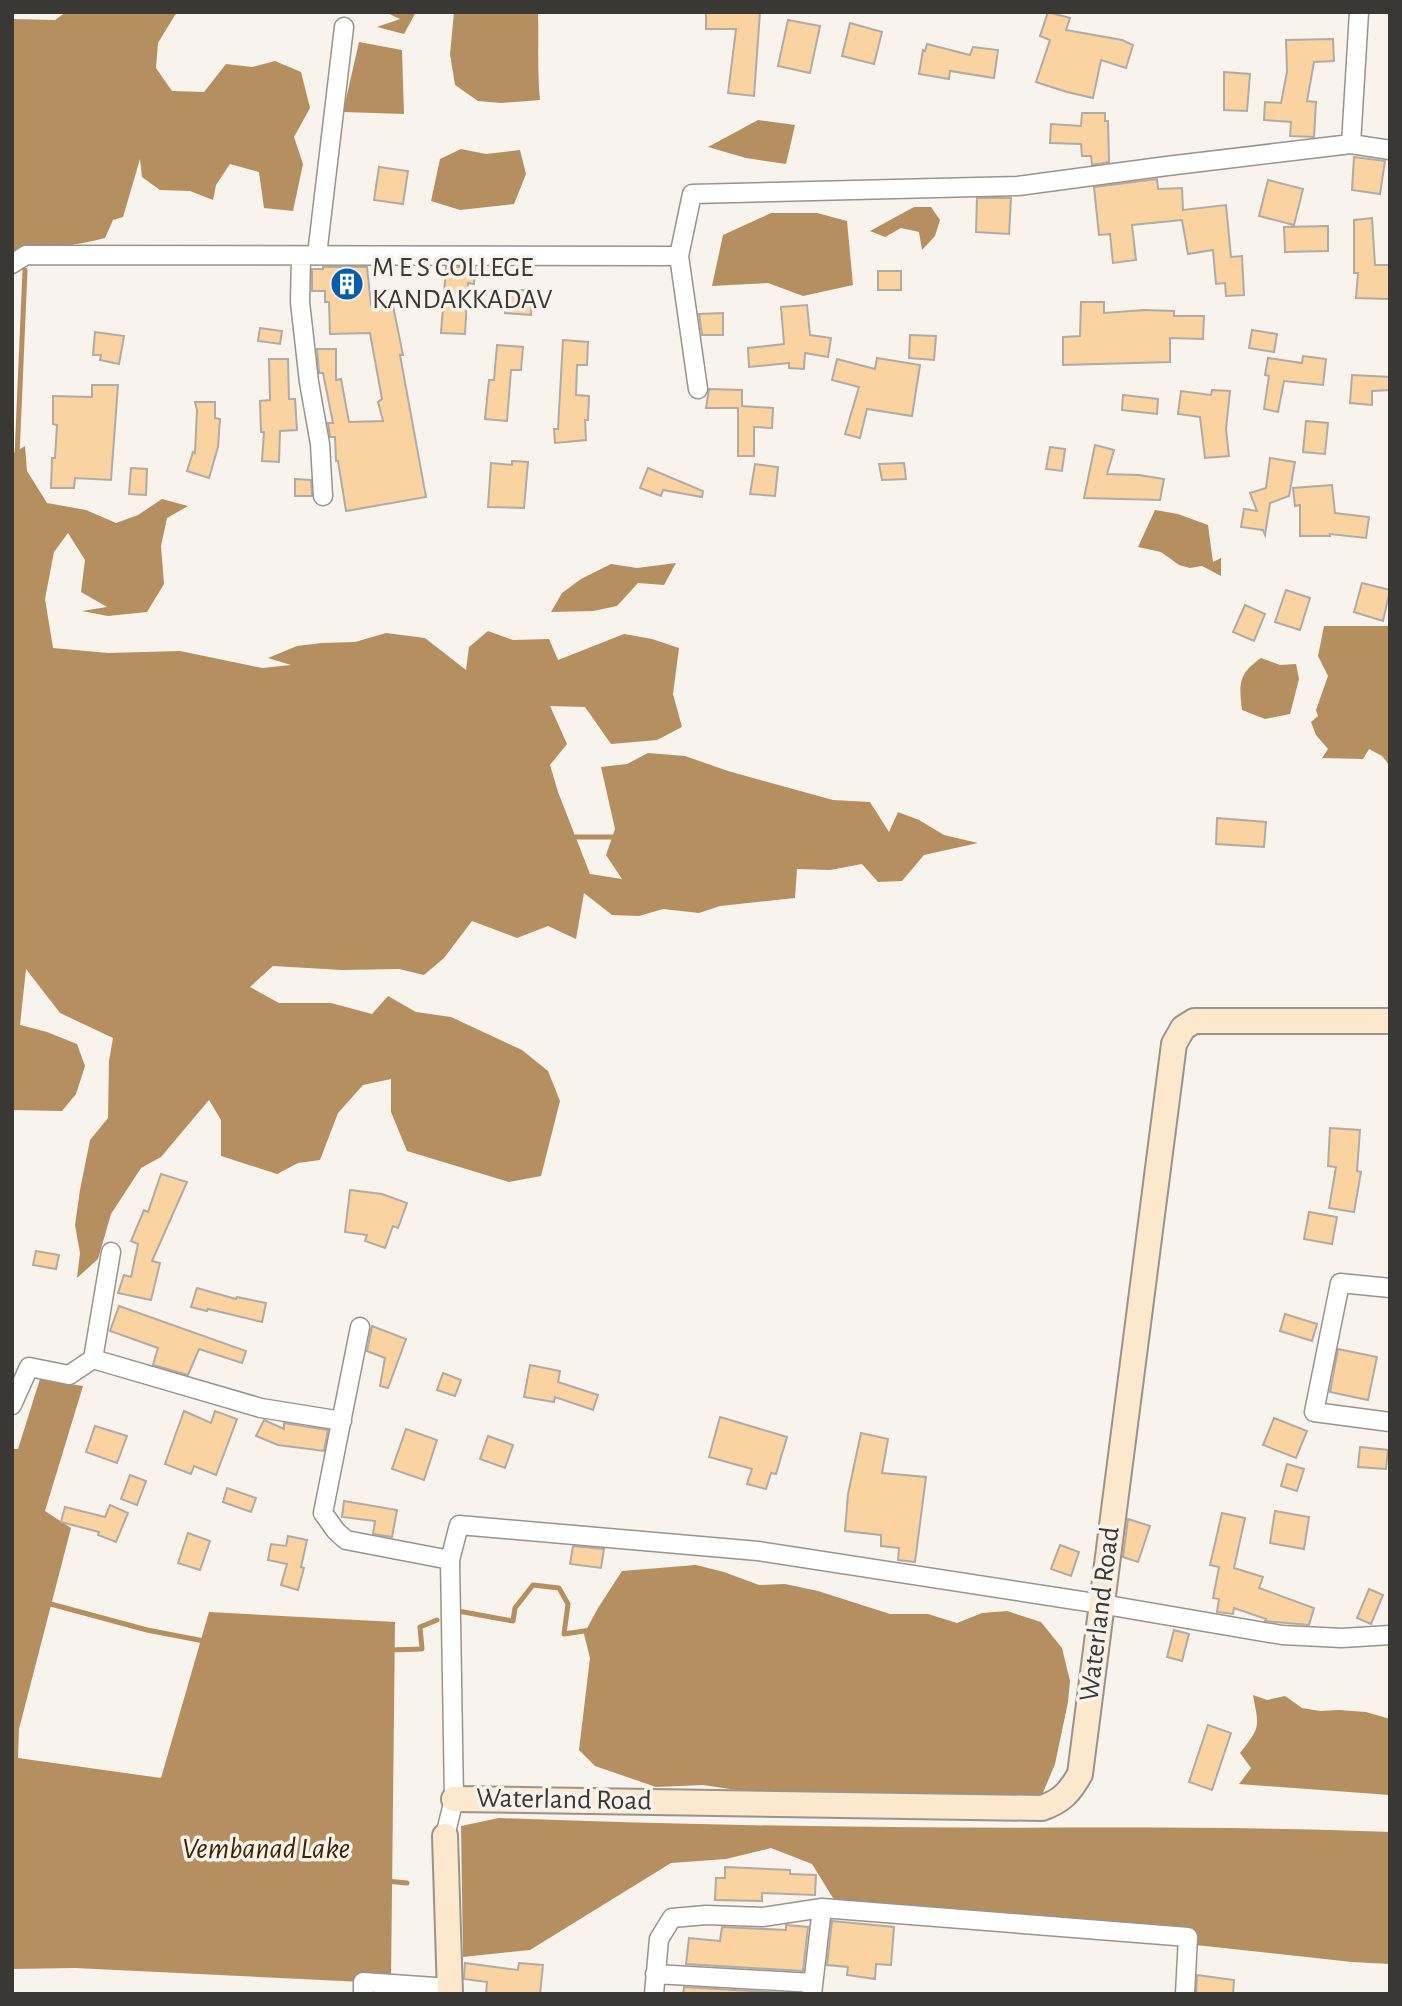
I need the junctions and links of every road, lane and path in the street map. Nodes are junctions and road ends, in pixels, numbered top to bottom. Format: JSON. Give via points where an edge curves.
{"nodes":[{"id":1,"x":1359,"y":12,"type":"edge"},
{"id":2,"x":344,"y":27,"type":"dead end"},
{"id":3,"x":1351,"y":144,"type":"junction"},
{"id":4,"x":1390,"y":150,"type":"edge"},
{"id":5,"x":309,"y":256,"type":"junction"},
{"id":6,"x":679,"y":256,"type":"junction"},
{"id":7,"x":12,"y":264,"type":"edge"},
{"id":8,"x":698,"y":388,"type":"dead end"},
{"id":9,"x":323,"y":496,"type":"dead end"},
{"id":10,"x":1390,"y":1021,"type":"edge"},
{"id":11,"x":111,"y":1252,"type":"dead end"},
{"id":12,"x":1390,"y":1288,"type":"edge"},
{"id":13,"x":360,"y":1327,"type":"dead end"},
{"id":14,"x":93,"y":1359,"type":"junction"},
{"id":15,"x":12,"y":1405,"type":"edge"},
{"id":16,"x":342,"y":1421,"type":"junction"},
{"id":17,"x":1390,"y":1422,"type":"edge"},
{"id":18,"x":450,"y":1560,"type":"junction"},
{"id":19,"x":1101,"y":1604,"type":"junction"},
{"id":20,"x":1390,"y":1635,"type":"edge"},
{"id":21,"x":454,"y":1799,"type":"junction"},
{"id":22,"x":446,"y":1836,"type":"joint"},
{"id":23,"x":822,"y":1908,"type":"junction"},
{"id":24,"x":655,"y":1974,"type":"junction"},
{"id":25,"x":813,"y":1988,"type":"edge"},
{"id":26,"x":450,"y":1991,"type":"edge"},
{"id":27,"x":363,"y":1994,"type":"edge"},
{"id":28,"x":654,"y":1994,"type":"edge"},
{"id":29,"x":1185,"y":1994,"type":"edge"}],
"edges":[{"from":1,"to":3,"type":"street"},
{"from":2,"to":5,"type":"street"},
{"from":3,"to":4,"type":"street"},
{"from":3,"to":6,"type":"street","via":[[1018,186],[692,194]]},
{"from":5,"to":6,"type":"street"},
{"from":5,"to":7,"type":"street","via":[[26,255]]},
{"from":5,"to":9,"type":"street","via":[[300,302]]},
{"from":6,"to":8,"type":"street"},
{"from":10,"to":19,"type":"main road","name":"Waterland Road","via":[[1202,1020],[1183,1028],[1174,1044]]},
{"from":11,"to":14,"type":"street"},
{"from":12,"to":17,"type":"street","via":[[1340,1283],[1314,1412]]},
{"from":13,"to":16,"type":"street"},
{"from":14,"to":15,"type":"street","via":[[69,1375],[29,1367]]},
{"from":14,"to":16,"type":"street","via":[[261,1408]]},
{"from":16,"to":18,"type":"street","via":[[323,1513],[336,1531],[346,1540]]},
{"from":18,"to":19,"type":"street","via":[[459,1525],[758,1552]]},
{"from":18,"to":21,"type":"street"},
{"from":19,"to":20,"type":"street","via":[[1282,1635]]},
{"from":19,"to":21,"type":"main road","name":"Waterland Road","via":[[1080,1774],[1070,1793],[1042,1808]]},
{"from":21,"to":22,"type":"street"},
{"from":22,"to":26,"type":"main road","name":"Waterland Road"},
{"from":23,"to":24,"type":"street","via":[[762,1917],[706,1914],[671,1918],[659,1939]]},
{"from":23,"to":25,"type":"street"},
{"from":23,"to":29,"type":"street","via":[[1188,1937]]},
{"from":24,"to":25,"type":"street"},
{"from":24,"to":28,"type":"street"},
{"from":26,"to":27,"type":"street","via":[[363,1982]]}]}
